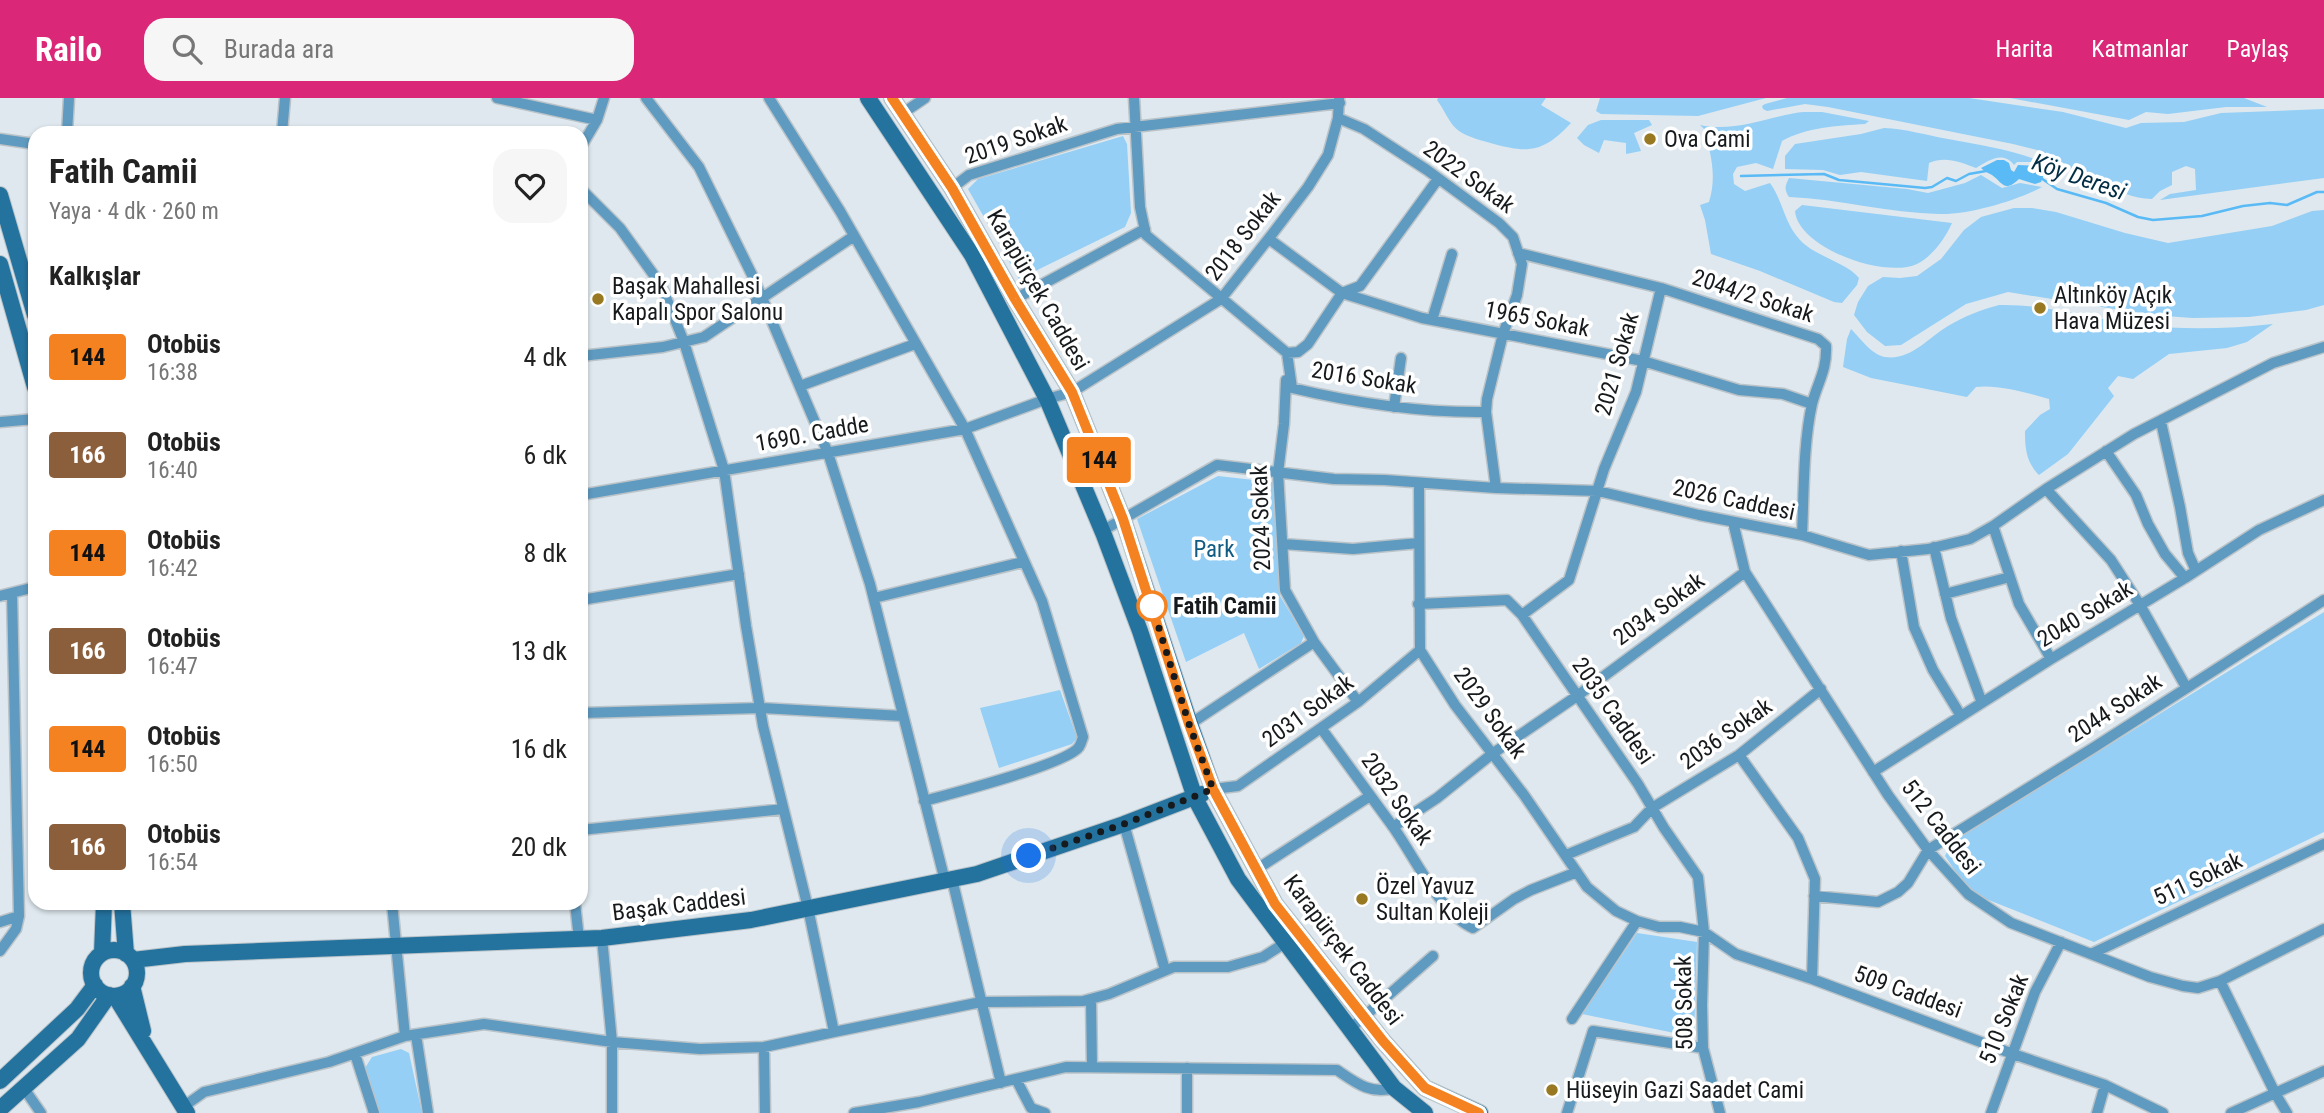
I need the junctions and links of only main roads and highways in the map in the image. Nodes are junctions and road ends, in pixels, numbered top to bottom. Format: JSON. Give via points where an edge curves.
{"nodes":[{"id":1,"x":868,"y":98,"type":"edge"},
{"id":2,"x":892,"y":98,"type":"edge"},
{"id":3,"x":0,"y":195,"type":"edge"},
{"id":4,"x":0,"y":264,"type":"edge"},
{"id":5,"x":28,"y":291,"type":"edge"},
{"id":6,"x":28,"y":362,"type":"edge"},
{"id":7,"x":1213,"y":789,"type":"junction"},
{"id":8,"x":1195,"y":798,"type":"junction"},
{"id":9,"x":104,"y":910,"type":"edge"},
{"id":10,"x":123,"y":910,"type":"edge"},
{"id":11,"x":103,"y":953,"type":"junction"},
{"id":12,"x":129,"y":957,"type":"junction"},
{"id":13,"x":94,"y":985,"type":"junction"},
{"id":14,"x":132,"y":986,"type":"junction"},
{"id":15,"x":112,"y":995,"type":"junction"},
{"id":16,"x":147,"y":1047,"type":"junction"},
{"id":17,"x":0,"y":1081,"type":"edge"},
{"id":18,"x":0,"y":1109,"type":"edge"},
{"id":19,"x":185,"y":1110,"type":"edge"},
{"id":20,"x":1425,"y":1113,"type":"edge"},
{"id":21,"x":1479,"y":1113,"type":"edge"}],
"edges":[{"from":1,"to":8,"type":"main road","name":"Karapürçek Caddesi","via":[[972,256],[1046,399],[1140,631]]},
{"from":2,"to":7,"type":"main road","name":"Karapürçek Caddesi","via":[[952,188],[1072,392],[1123,519]]},
{"from":3,"to":5,"type":"main road"},
{"from":4,"to":6,"type":"main road"},
{"from":7,"to":8,"type":"main road","name":"Başak Caddesi"},
{"from":7,"to":21,"type":"main road","name":"Karapürçek Caddesi","via":[[1275,904],[1363,1017],[1425,1088]]},
{"from":8,"to":12,"type":"main road","name":"Başak Caddesi","via":[[977,874],[751,920],[602,938]]},
{"from":8,"to":20,"type":"main road","name":"Karapürçek Caddesi","via":[[1238,879],[1394,1087]]},
{"from":9,"to":11,"type":"main road"},
{"from":10,"to":12,"type":"main road"},
{"from":11,"to":12,"type":"main road","via":[[117,950]]},
{"from":11,"to":13,"type":"main road","via":[[91,971]]},
{"from":12,"to":14,"type":"main road","via":[[137,973]]},
{"from":13,"to":15,"type":"main road"},
{"from":13,"to":17,"type":"main road","via":[[69,1017]]},
{"from":14,"to":15,"type":"main road"},
{"from":14,"to":16,"type":"main road"},
{"from":15,"to":16,"type":"main road"},
{"from":15,"to":18,"type":"main road","via":[[78,1039]]},
{"from":16,"to":19,"type":"main road"}]}
